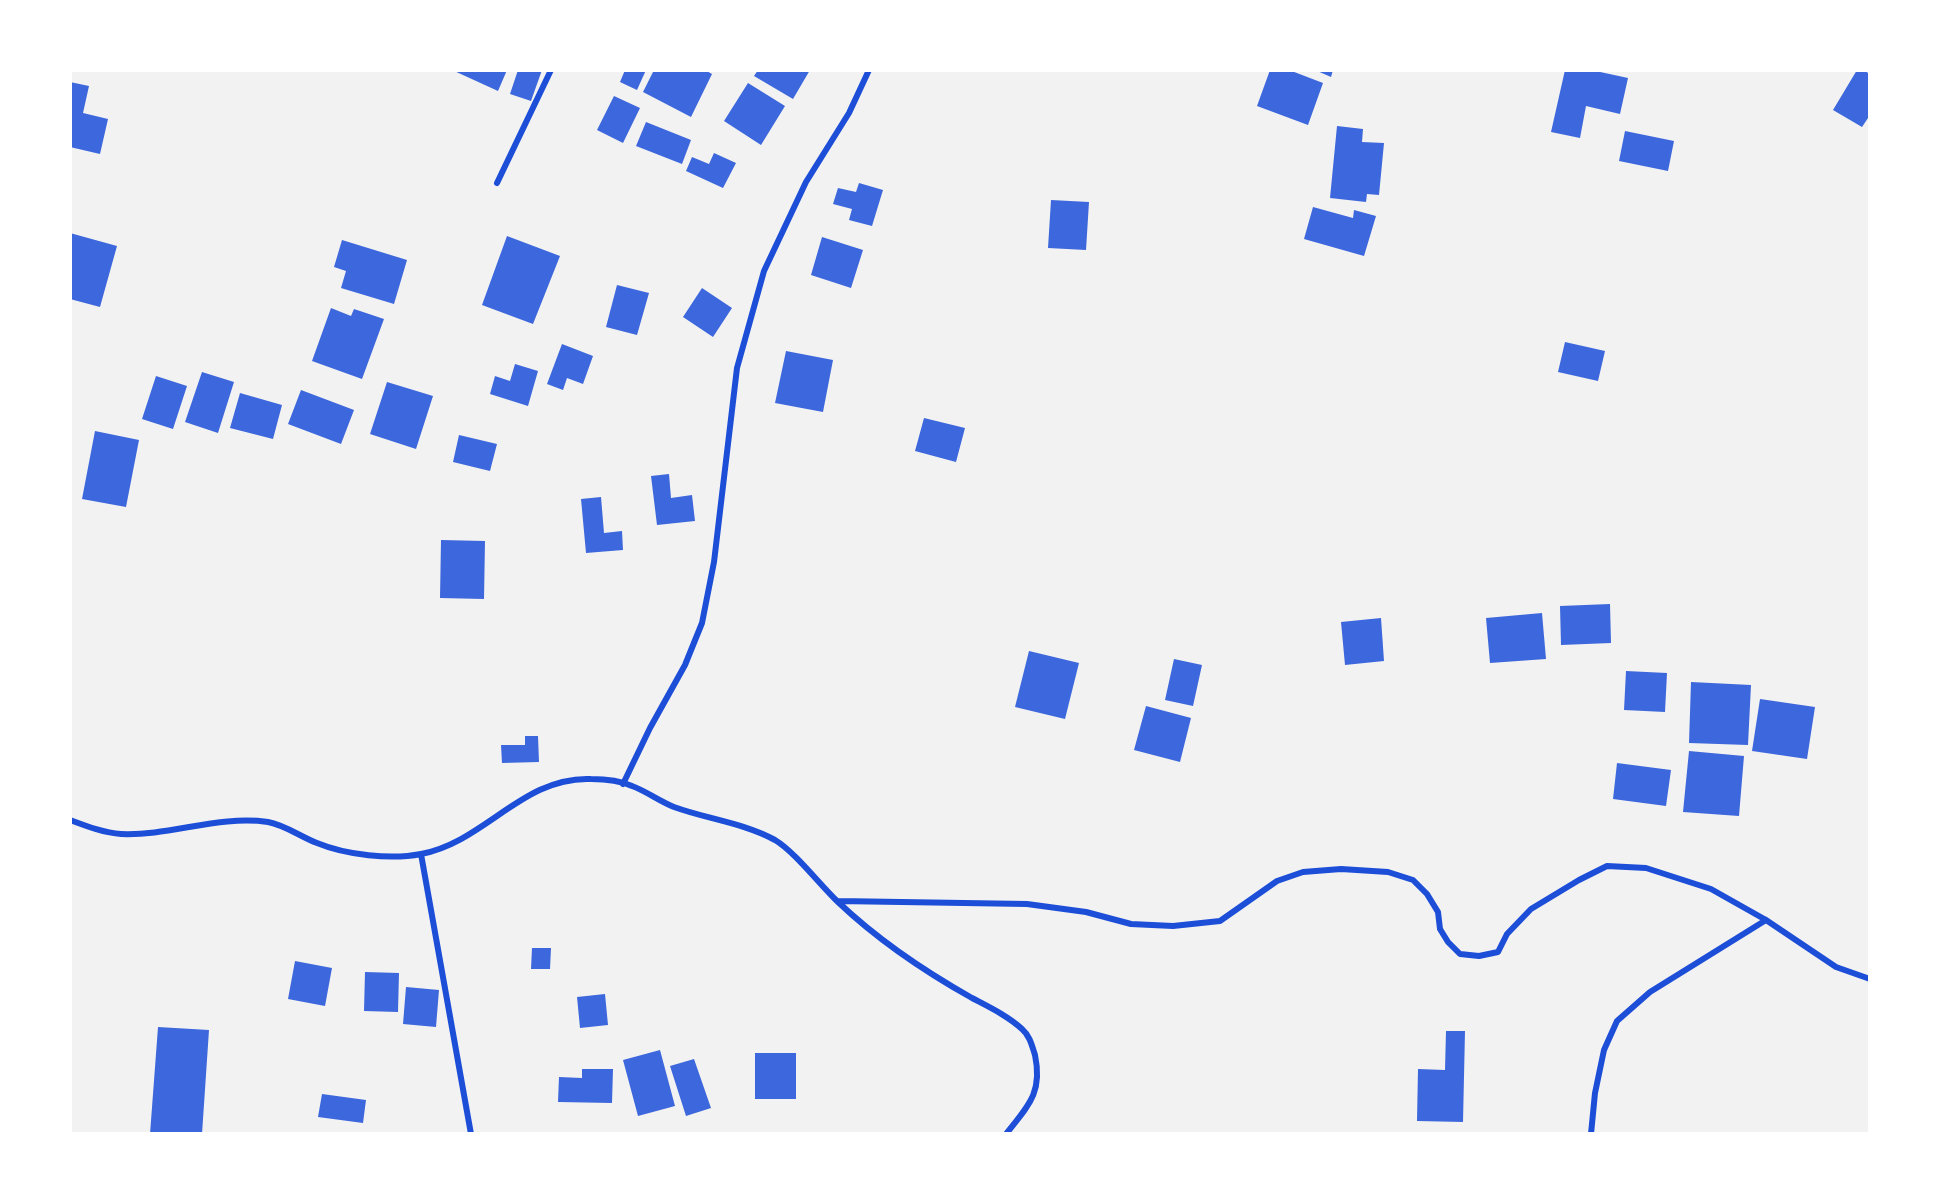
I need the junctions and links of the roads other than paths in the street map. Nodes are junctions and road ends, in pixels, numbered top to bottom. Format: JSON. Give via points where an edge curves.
{"nodes":[{"id":1,"x":551,"y":70,"type":"edge"},
{"id":2,"x":869,"y":70,"type":"edge"},
{"id":3,"x":497,"y":183,"type":"dead end"},
{"id":4,"x":623,"y":784,"type":"junction"},
{"id":5,"x":70,"y":820,"type":"edge"},
{"id":6,"x":421,"y":854,"type":"junction"},
{"id":7,"x":838,"y":901,"type":"junction"},
{"id":8,"x":1766,"y":920,"type":"junction"},
{"id":9,"x":1869,"y":979,"type":"edge"},
{"id":10,"x":471,"y":1134,"type":"edge"},
{"id":11,"x":1006,"y":1134,"type":"edge"},
{"id":12,"x":1591,"y":1134,"type":"edge"}],
"edges":[{"from":1,"to":3,"type":"street"},
{"from":2,"to":4,"type":"street","via":[[849,113],[806,182],[764,271],[737,368],[714,562],[702,623]]},
{"from":4,"to":6,"type":"street","via":[[591,779],[559,782],[535,791],[455,843]]},
{"from":4,"to":7,"type":"street","via":[[671,806],[751,829],[778,842]]},
{"from":5,"to":6,"type":"street","via":[[120,834],[243,820],[272,822],[319,844],[372,856]]},
{"from":6,"to":10,"type":"street"},
{"from":7,"to":8,"type":"street","via":[[1027,904],[1086,912],[1131,924],[1173,926],[1220,921],[1277,881],[1303,872],[1388,872],[1413,880],[1427,894],[1438,912],[1440,929],[1460,954],[1479,956],[1498,952],[1507,934],[1531,909],[1607,866],[1646,868],[1711,889]]},
{"from":7,"to":11,"type":"street","via":[[880,939],[929,973],[1024,1030],[1032,1044],[1038,1084],[1029,1105]]},
{"from":8,"to":9,"type":"street","via":[[1836,967]]},
{"from":8,"to":12,"type":"street","via":[[1650,992],[1617,1021],[1604,1050]]}]}
